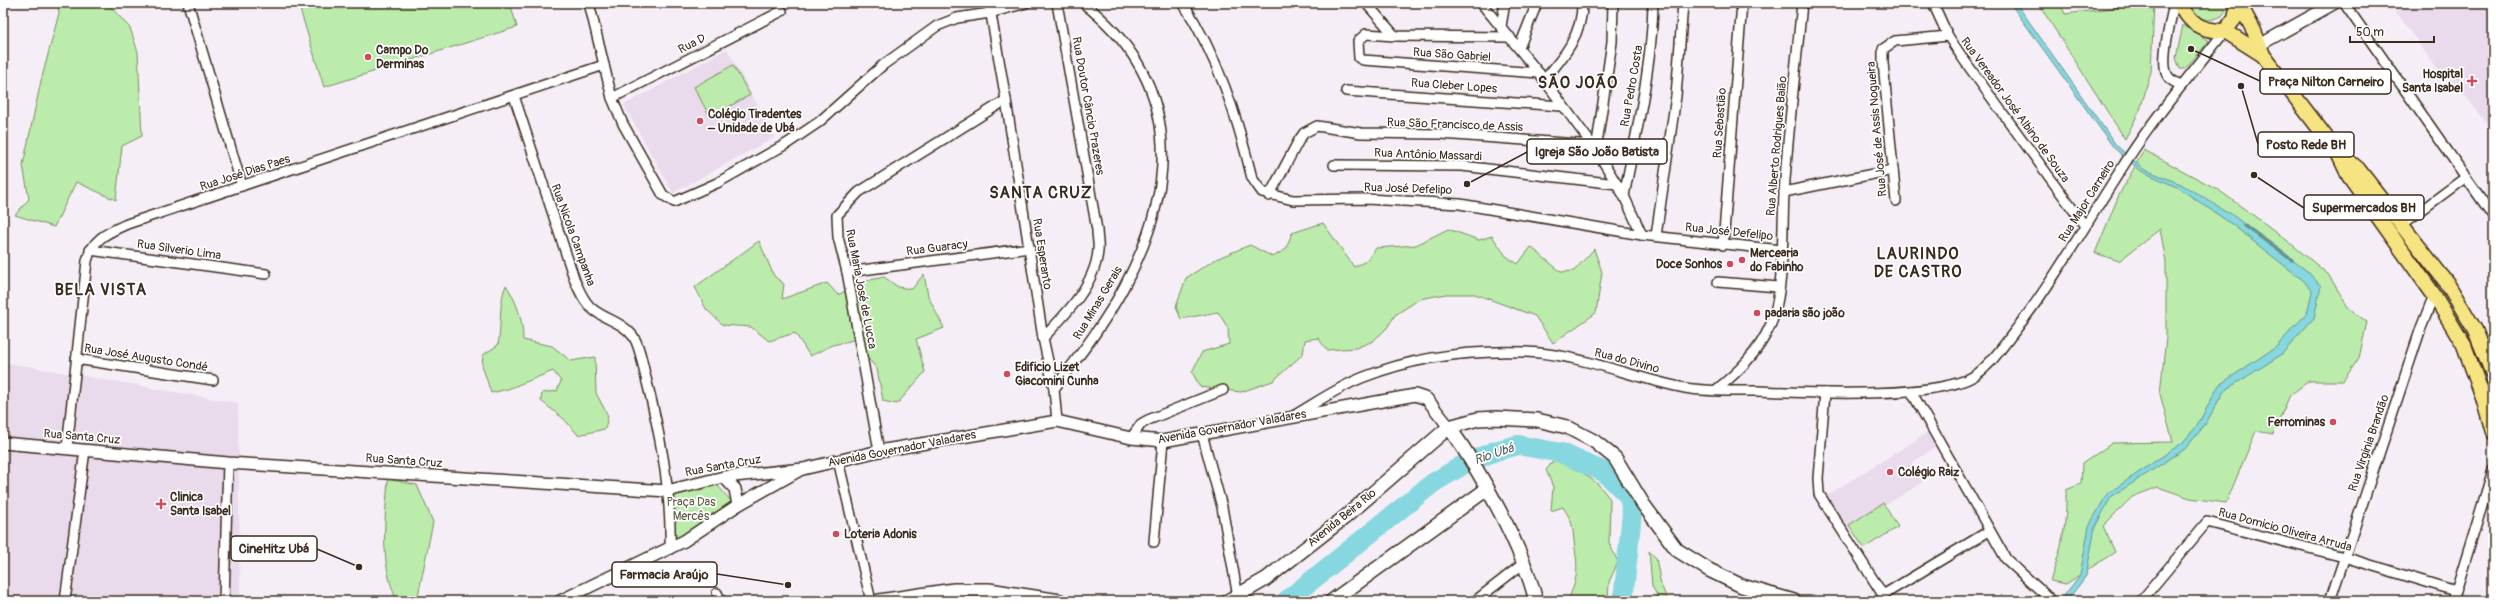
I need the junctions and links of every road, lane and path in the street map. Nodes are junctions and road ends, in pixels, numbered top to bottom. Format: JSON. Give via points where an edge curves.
{"nodes":[{"id":1,"x":188,"y":3,"type":"edge"},
{"id":2,"x":989,"y":3,"type":"edge"},
{"id":3,"x":1026,"y":3,"type":"edge"},
{"id":4,"x":1057,"y":3,"type":"edge"},
{"id":5,"x":1083,"y":3,"type":"edge"},
{"id":6,"x":1183,"y":3,"type":"edge"},
{"id":7,"x":1366,"y":3,"type":"edge"},
{"id":8,"x":1481,"y":3,"type":"edge"},
{"id":9,"x":1505,"y":3,"type":"edge"},
{"id":10,"x":1537,"y":3,"type":"edge"},
{"id":11,"x":1582,"y":3,"type":"edge"},
{"id":12,"x":1613,"y":3,"type":"edge"},
{"id":13,"x":1653,"y":3,"type":"edge"},
{"id":14,"x":1683,"y":3,"type":"edge"},
{"id":15,"x":1742,"y":3,"type":"edge"},
{"id":16,"x":1802,"y":3,"type":"edge"},
{"id":17,"x":1933,"y":3,"type":"edge"},
{"id":18,"x":2174,"y":3,"type":"edge"},
{"id":19,"x":2178,"y":3,"type":"edge"},
{"id":20,"x":2238,"y":3,"type":"edge"},
{"id":21,"x":2335,"y":3,"type":"edge"},
{"id":22,"x":2344,"y":3,"type":"edge"},
{"id":23,"x":591,"y":4,"type":"edge"},
{"id":24,"x":782,"y":10,"type":"dead end"},
{"id":25,"x":990,"y":13,"type":"junction"},
{"id":26,"x":1501,"y":26,"type":"junction"},
{"id":27,"x":2225,"y":31,"type":"junction"},
{"id":28,"x":1395,"y":36,"type":"junction"},
{"id":29,"x":1948,"y":36,"type":"junction"},
{"id":30,"x":1510,"y":37,"type":"junction"},
{"id":31,"x":2262,"y":46,"type":"junction"},
{"id":32,"x":1519,"y":48,"type":"junction"},
{"id":33,"x":604,"y":65,"type":"junction"},
{"id":34,"x":1541,"y":76,"type":"junction"},
{"id":35,"x":2182,"y":85,"type":"junction"},
{"id":36,"x":1346,"y":91,"type":"dead end"},
{"id":37,"x":514,"y":96,"type":"junction"},
{"id":38,"x":612,"y":98,"type":"junction"},
{"id":39,"x":1006,"y":100,"type":"junction"},
{"id":40,"x":1561,"y":106,"type":"junction"},
{"id":41,"x":1594,"y":147,"type":"junction"},
{"id":42,"x":2338,"y":153,"type":"junction"},
{"id":43,"x":1334,"y":165,"type":"dead end"},
{"id":44,"x":1893,"y":170,"type":"junction"},
{"id":45,"x":2466,"y":177,"type":"junction"},
{"id":46,"x":1616,"y":184,"type":"junction"},
{"id":47,"x":242,"y":186,"type":"junction"},
{"id":48,"x":1784,"y":192,"type":"junction"},
{"id":49,"x":1269,"y":196,"type":"junction"},
{"id":50,"x":1624,"y":196,"type":"junction"},
{"id":51,"x":1896,"y":201,"type":"dead end"},
{"id":52,"x":2493,"y":216,"type":"edge"},
{"id":53,"x":2403,"y":224,"type":"junction"},
{"id":54,"x":2085,"y":226,"type":"junction"},
{"id":55,"x":1642,"y":235,"type":"junction"},
{"id":56,"x":1656,"y":236,"type":"junction"},
{"id":57,"x":1723,"y":245,"type":"junction"},
{"id":58,"x":1030,"y":248,"type":"junction"},
{"id":59,"x":90,"y":250,"type":"junction"},
{"id":60,"x":1781,"y":250,"type":"junction"},
{"id":61,"x":847,"y":272,"type":"junction"},
{"id":62,"x":266,"y":274,"type":"dead end"},
{"id":63,"x":1718,"y":282,"type":"dead end"},
{"id":64,"x":1778,"y":287,"type":"junction"},
{"id":65,"x":2434,"y":294,"type":"junction"},
{"id":66,"x":1043,"y":338,"type":"junction"},
{"id":67,"x":76,"y":359,"type":"junction"},
{"id":68,"x":2493,"y":374,"type":"edge"},
{"id":69,"x":213,"y":380,"type":"dead end"},
{"id":70,"x":1968,"y":380,"type":"joint"},
{"id":71,"x":1054,"y":389,"type":"junction"},
{"id":72,"x":1223,"y":390,"type":"dead end"},
{"id":73,"x":1716,"y":390,"type":"junction"},
{"id":74,"x":1911,"y":391,"type":"junction"},
{"id":75,"x":1825,"y":393,"type":"junction"},
{"id":76,"x":1293,"y":416,"type":"junction"},
{"id":77,"x":1056,"y":421,"type":"junction"},
{"id":78,"x":1452,"y":431,"type":"junction"},
{"id":79,"x":2493,"y":432,"type":"edge"},
{"id":80,"x":1202,"y":434,"type":"junction"},
{"id":81,"x":1131,"y":438,"type":"junction"},
{"id":82,"x":1164,"y":441,"type":"junction"},
{"id":83,"x":3,"y":443,"type":"edge"},
{"id":84,"x":67,"y":448,"type":"junction"},
{"id":85,"x":85,"y":450,"type":"junction"},
{"id":86,"x":879,"y":451,"type":"junction"},
{"id":87,"x":838,"y":460,"type":"junction"},
{"id":88,"x":228,"y":463,"type":"junction"},
{"id":89,"x":803,"y":469,"type":"junction"},
{"id":90,"x":2493,"y":470,"type":"edge"},
{"id":91,"x":724,"y":477,"type":"junction"},
{"id":92,"x":1484,"y":483,"type":"junction"},
{"id":93,"x":667,"y":491,"type":"junction"},
{"id":94,"x":738,"y":505,"type":"junction"},
{"id":95,"x":1989,"y":531,"type":"junction"},
{"id":96,"x":1154,"y":542,"type":"dead end"},
{"id":97,"x":670,"y":549,"type":"junction"},
{"id":98,"x":2344,"y":557,"type":"junction"},
{"id":99,"x":1524,"y":563,"type":"junction"},
{"id":100,"x":2456,"y":591,"type":"junction"},
{"id":101,"x":1882,"y":598,"type":"edge"},
{"id":102,"x":1233,"y":599,"type":"edge"},
{"id":103,"x":65,"y":601,"type":"edge"},
{"id":104,"x":224,"y":601,"type":"edge"},
{"id":105,"x":560,"y":601,"type":"edge"},
{"id":106,"x":871,"y":601,"type":"edge"},
{"id":107,"x":879,"y":601,"type":"edge"},
{"id":108,"x":1060,"y":601,"type":"edge"},
{"id":109,"x":1332,"y":601,"type":"edge"},
{"id":110,"x":1475,"y":601,"type":"edge"},
{"id":111,"x":1536,"y":601,"type":"edge"},
{"id":112,"x":1794,"y":601,"type":"edge"},
{"id":113,"x":2052,"y":601,"type":"edge"},
{"id":114,"x":2141,"y":601,"type":"edge"},
{"id":115,"x":2330,"y":601,"type":"edge"},
{"id":116,"x":2453,"y":601,"type":"edge"}],
"edges":[{"from":1,"to":47,"type":"street"},
{"from":2,"to":25,"type":"street","name":"Rua Esperanto"},
{"from":3,"to":25,"type":"street"},
{"from":4,"to":66,"type":"street","name":"Rua Doutor Câncio Prazeres","via":[[1097,230],[1098,251],[1094,270],[1084,289]]},
{"from":5,"to":71,"type":"street","name":"Rua Minas Gerais","via":[[1116,32],[1146,74],[1157,104],[1162,141],[1161,180],[1154,214],[1124,286],[1098,330]]},
{"from":6,"to":49,"type":"street","via":[[1210,48],[1225,84],[1252,178],[1257,187]]},
{"from":7,"to":28,"type":"street"},
{"from":8,"to":26,"type":"street"},
{"from":9,"to":26,"type":"street"},
{"from":10,"to":32,"type":"street"},
{"from":11,"to":34,"type":"street","via":[[1578,29],[1569,48]]},
{"from":12,"to":41,"type":"street","via":[[1612,42]]},
{"from":13,"to":50,"type":"street","name":"Rua Pedro Costa","via":[[1653,36],[1647,80]]},
{"from":14,"to":56,"type":"street","via":[[1676,96]]},
{"from":15,"to":57,"type":"street","name":"Rua Sebastião"},
{"from":16,"to":48,"type":"street","name":"Rua Alberto Rodrigues Baião"},
{"from":17,"to":29,"type":"street","name":"Rua Vereador José Albino de Souza"},
{"from":18,"to":35,"type":"street","via":[[2165,63],[2168,77],[2174,83]]},
{"from":19,"to":27,"type":"main road","via":[[2198,26],[2209,31]]},
{"from":20,"to":27,"type":"main road","via":[[2235,18]]},
{"from":20,"to":31,"type":"main road"},
{"from":21,"to":31,"type":"street"},
{"from":22,"to":45,"type":"street"},
{"from":23,"to":33,"type":"street"},
{"from":24,"to":38,"type":"street","name":"Rua D"},
{"from":25,"to":38,"type":"street","via":[[957,18],[937,26],[888,61],[819,122],[788,143],[717,183],[674,202],[668,200],[658,187],[623,124]]},
{"from":25,"to":39,"type":"street","name":"Rua Esperanto"},
{"from":26,"to":30,"type":"street"},
{"from":27,"to":31,"type":"main road"},
{"from":27,"to":35,"type":"street","name":"Rua Major Carneiro"},
{"from":28,"to":30,"type":"street"},
{"from":28,"to":34,"type":"street","name":"Rua São Gabriel","via":[[1371,33],[1362,35],[1358,41],[1359,58]]},
{"from":29,"to":44,"type":"street","name":"Rua José de Assis Nogueira","via":[[1895,41],[1883,48],[1882,62]]},
{"from":29,"to":54,"type":"street","name":"Rua Vereador José Albino de Souza"},
{"from":30,"to":32,"type":"street"},
{"from":31,"to":42,"type":"main road"},
{"from":32,"to":34,"type":"street"},
{"from":33,"to":37,"type":"street","name":"Rua José Dias Paes"},
{"from":33,"to":38,"type":"street"},
{"from":34,"to":40,"type":"street"},
{"from":35,"to":54,"type":"street","name":"Rua Major Carneiro","via":[[2135,148]]},
{"from":36,"to":40,"type":"street","name":"Rua Cleber Lopes"},
{"from":37,"to":47,"type":"street","name":"Rua José Dias Paes"},
{"from":37,"to":93,"type":"street","name":"Rua Nicola Campanha","via":[[574,281],[584,299],[595,311],[628,330],[640,351],[657,426]]},
{"from":39,"to":58,"type":"street","name":"Rua Esperanto"},
{"from":39,"to":61,"type":"street","name":"Rua Maria José de Lucca","via":[[884,176],[844,205],[837,215],[837,225]]},
{"from":40,"to":41,"type":"street"},
{"from":41,"to":46,"type":"street"},
{"from":41,"to":49,"type":"street","name":"Rua São Francisco de Assis","via":[[1441,134],[1361,133],[1317,126],[1304,133],[1299,140]]},
{"from":42,"to":53,"type":"main road","via":[[2358,169]]},
{"from":42,"to":65,"type":"main road","via":[[2349,176]]},
{"from":43,"to":46,"type":"street","name":"Rua Antônio Massardi","via":[[1462,166]]},
{"from":44,"to":48,"type":"street"},
{"from":44,"to":51,"type":"street","name":"Rua José de Assis Nogueira"},
{"from":45,"to":52,"type":"street"},
{"from":45,"to":53,"type":"street"},
{"from":46,"to":50,"type":"street"},
{"from":47,"to":59,"type":"street","name":"Rua José Dias Paes","via":[[127,224],[102,236]]},
{"from":48,"to":60,"type":"street","name":"Rua Alberto Rodrigues Baião"},
{"from":49,"to":55,"type":"street","name":"Rua José Defelipo","via":[[1293,200],[1389,200],[1460,204]]},
{"from":50,"to":55,"type":"street"},
{"from":53,"to":68,"type":"main road","via":[[2448,283],[2475,330]]},
{"from":54,"to":70,"type":"street","name":"Rua Major Carneiro","via":[[2024,320],[1988,364]]},
{"from":55,"to":56,"type":"street","name":"Rua José Defelipo"},
{"from":56,"to":57,"type":"street","name":"Rua José Defelipo"},
{"from":57,"to":60,"type":"street","name":"Rua José Defelipo"},
{"from":58,"to":61,"type":"street","name":"Rua Guaracy"},
{"from":58,"to":66,"type":"street","name":"Rua Esperanto"},
{"from":59,"to":62,"type":"street","name":"Rua Silverio Lima"},
{"from":59,"to":67,"type":"street"},
{"from":60,"to":64,"type":"street","name":"Rua Alberto Rodrigues Baião"},
{"from":61,"to":86,"type":"street","name":"Rua Maria José de Lucca"},
{"from":63,"to":64,"type":"street"},
{"from":64,"to":73,"type":"street","name":"Rua Alberto Rodrigues Baião","via":[[1771,325],[1756,351]]},
{"from":65,"to":79,"type":"main road","via":[[2464,345]]},
{"from":65,"to":98,"type":"street","name":"Rua Virginia Brandão"},
{"from":66,"to":71,"type":"street","name":"Rua Esperanto"},
{"from":67,"to":69,"type":"street","name":"Rua José Augusto Condé"},
{"from":67,"to":84,"type":"street"},
{"from":70,"to":74,"type":"street","name":"Rua do Divino"},
{"from":71,"to":77,"type":"street"},
{"from":72,"to":81,"type":"street","via":[[1148,420],[1141,424]]},
{"from":73,"to":75,"type":"street","name":"Rua do Divino"},
{"from":73,"to":76,"type":"street","name":"Rua do Divino","via":[[1688,389],[1574,358],[1528,352],[1491,352],[1402,364],[1362,377]]},
{"from":74,"to":75,"type":"street","name":"Rua do Divino"},
{"from":74,"to":95,"type":"street"},
{"from":75,"to":101,"type":"street","via":[[1819,494]]},
{"from":76,"to":78,"type":"street","name":"Avenida Governador Valadares","via":[[1420,395],[1427,399]]},
{"from":76,"to":80,"type":"street","name":"Avenida Governador Valadares"},
{"from":77,"to":81,"type":"street","name":"Avenida Governador Valadares"},
{"from":77,"to":86,"type":"street","name":"Avenida Governador Valadares"},
{"from":78,"to":92,"type":"main road"},
{"from":78,"to":102,"type":"main road","name":"Avenida Beira Rio","via":[[1266,579]]},
{"from":78,"to":112,"type":"main road","via":[[1478,419],[1537,420],[1567,427],[1594,441],[1615,458],[1638,498],[1677,550],[1742,586]]},
{"from":80,"to":82,"type":"street","name":"Avenida Governador Valadares"},
{"from":80,"to":102,"type":"street","via":[[1222,507]]},
{"from":81,"to":82,"type":"street","name":"Avenida Governador Valadares"},
{"from":82,"to":96,"type":"street"},
{"from":83,"to":84,"type":"street","name":"Rua Santa Cruz"},
{"from":84,"to":85,"type":"street","name":"Rua Santa Cruz"},
{"from":85,"to":88,"type":"street","name":"Rua Santa Cruz"},
{"from":85,"to":103,"type":"street"},
{"from":86,"to":87,"type":"street","name":"Avenida Governador Valadares"},
{"from":87,"to":89,"type":"street","name":"Avenida Governador Valadares"},
{"from":87,"to":106,"type":"street"},
{"from":88,"to":93,"type":"street","name":"Rua Santa Cruz"},
{"from":88,"to":104,"type":"street"},
{"from":89,"to":91,"type":"street","name":"Rua Santa Cruz"},
{"from":89,"to":94,"type":"street"},
{"from":90,"to":100,"type":"street"},
{"from":91,"to":93,"type":"street","name":"Rua Santa Cruz"},
{"from":91,"to":94,"type":"street","via":[[735,489]]},
{"from":92,"to":99,"type":"main road"},
{"from":92,"to":109,"type":"main road"},
{"from":93,"to":97,"type":"street","name":"Rua Nicola Campanha"},
{"from":94,"to":97,"type":"street","via":[[696,535]]},
{"from":95,"to":101,"type":"street"},
{"from":95,"to":113,"type":"street","via":[[2006,559]]},
{"from":97,"to":105,"type":"street"},
{"from":98,"to":100,"type":"street","name":"Rua Domicio Oliveira Arruda"},
{"from":98,"to":114,"type":"street","name":"Rua Domicio Oliveira Arruda","via":[[2207,522]]},
{"from":98,"to":115,"type":"street","name":"Rua Virginia Brandão"},
{"from":99,"to":110,"type":"street"},
{"from":99,"to":111,"type":"main road"},
{"from":100,"to":116,"type":"street"},
{"from":107,"to":108,"type":"main road","via":[[954,590],[989,590]]}]}
